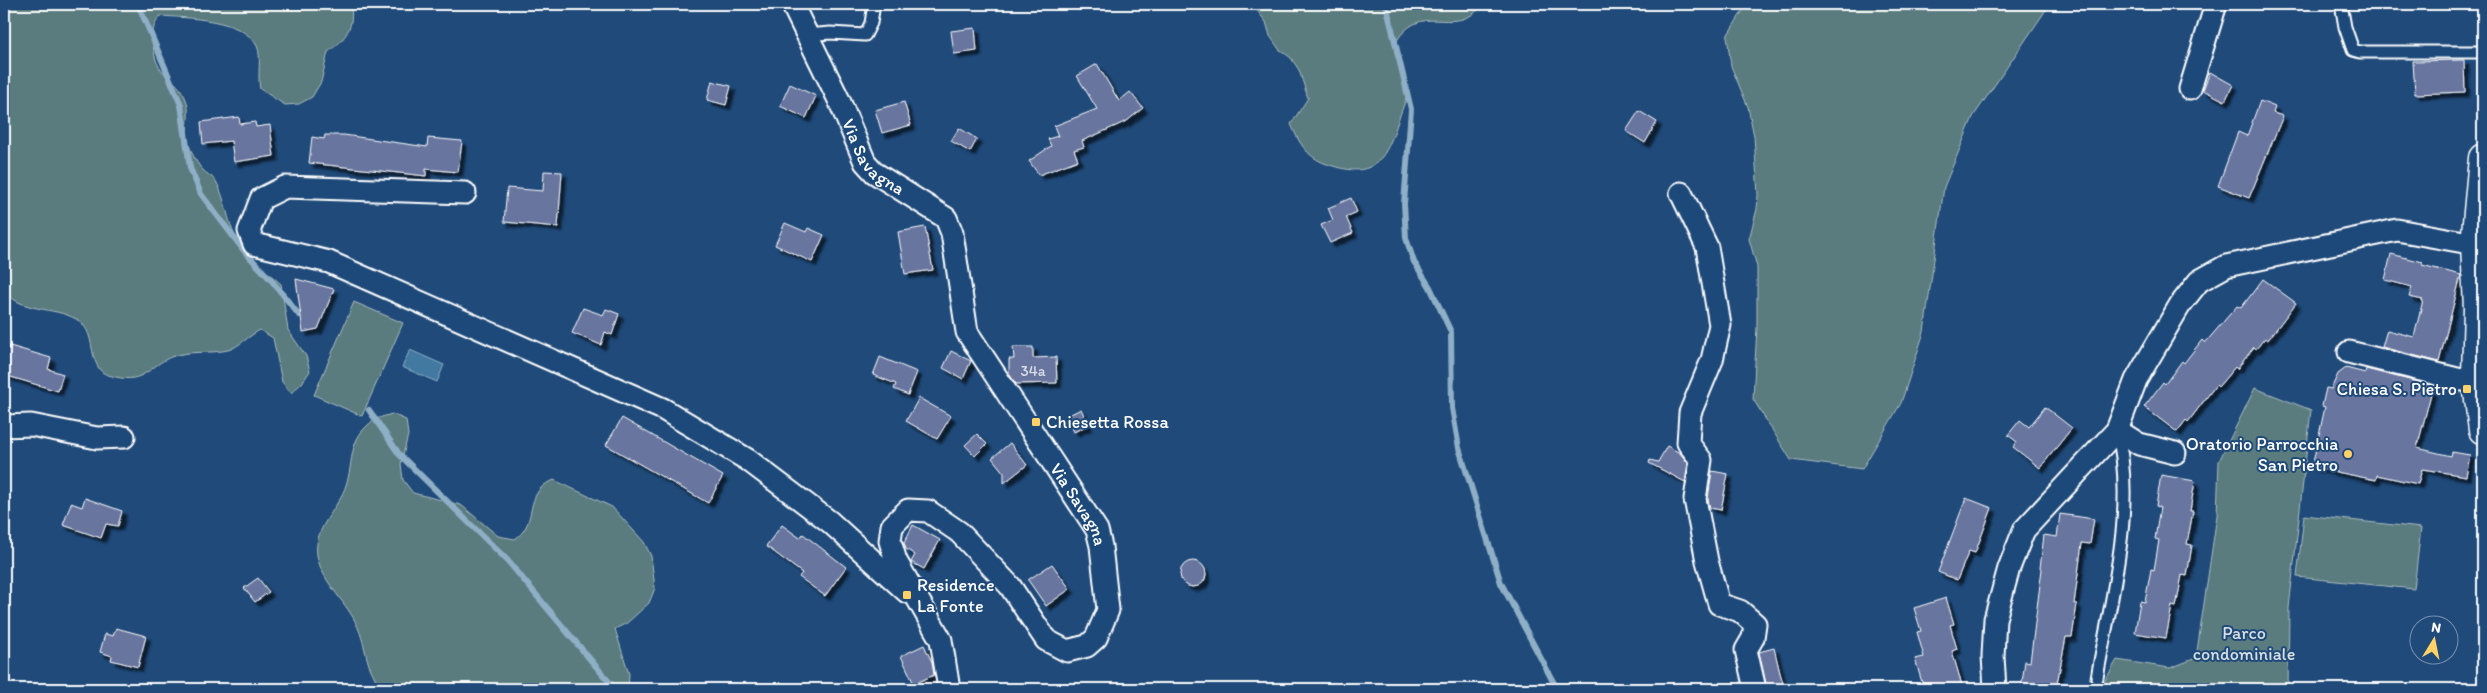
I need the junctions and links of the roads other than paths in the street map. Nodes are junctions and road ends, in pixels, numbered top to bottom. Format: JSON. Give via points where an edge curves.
{"nodes":[{"id":1,"x":792,"y":4,"type":"edge"},
{"id":2,"x":874,"y":4,"type":"edge"},
{"id":3,"x":2216,"y":4,"type":"edge"},
{"id":4,"x":2341,"y":4,"type":"edge"},
{"id":5,"x":806,"y":35,"type":"junction"},
{"id":6,"x":2483,"y":52,"type":"edge"},
{"id":7,"x":2190,"y":88,"type":"dead end"},
{"id":8,"x":2483,"y":158,"type":"edge"},
{"id":9,"x":465,"y":193,"type":"dead end"},
{"id":10,"x":1681,"y":193,"type":"dead end"},
{"id":11,"x":2475,"y":244,"type":"junction"},
{"id":12,"x":2349,"y":352,"type":"dead end"},
{"id":13,"x":2480,"y":375,"type":"edge"},
{"id":14,"x":4,"y":426,"type":"edge"},
{"id":15,"x":2117,"y":430,"type":"junction"},
{"id":16,"x":2483,"y":430,"type":"edge"},
{"id":17,"x":124,"y":437,"type":"dead end"},
{"id":18,"x":2175,"y":453,"type":"dead end"},
{"id":19,"x":918,"y":602,"type":"junction"},
{"id":20,"x":2097,"y":678,"type":"dead end"},
{"id":21,"x":949,"y":689,"type":"edge"},
{"id":22,"x":1755,"y":689,"type":"edge"},
{"id":23,"x":1995,"y":689,"type":"edge"}],
"edges":[{"from":1,"to":5,"type":"street","name":"Via Savagna"},
{"from":2,"to":5,"type":"lane","via":[[865,35]]},
{"from":3,"to":7,"type":"street"},
{"from":4,"to":6,"type":"lane","via":[[2353,50]]},
{"from":5,"to":19,"type":"street","name":"Via Savagna","via":[[839,100],[865,162],[875,173],[946,218],[952,233],[967,332],[1097,530],[1101,546],[1108,610],[1096,638],[1087,646],[1067,651],[1046,640],[1010,586],[959,532],[928,511],[908,510],[892,526],[890,541],[896,561]]},
{"from":8,"to":11,"type":"street"},
{"from":9,"to":19,"type":"street","via":[[285,187],[261,199],[249,231],[254,244],[328,262],[663,409],[748,460],[822,516]]},
{"from":10,"to":22,"type":"street","via":[[1707,247],[1720,325],[1712,360],[1690,413],[1688,443],[1701,460],[1695,499],[1719,604],[1740,611],[1754,624],[1754,638],[1746,650]]},
{"from":11,"to":13,"type":"street"},
{"from":11,"to":15,"type":"street","via":[[2397,230],[2226,266],[2199,281],[2180,305],[2136,380]]},
{"from":12,"to":13,"type":"street","via":[[2461,380]]},
{"from":13,"to":16,"type":"street"},
{"from":14,"to":17,"type":"street","via":[[31,424],[97,438]]},
{"from":15,"to":18,"type":"street","via":[[2139,444]]},
{"from":15,"to":20,"type":"lane","via":[[2123,454],[2125,493]]},
{"from":15,"to":23,"type":"street","via":[[2024,530],[1995,619]]},
{"from":19,"to":21,"type":"street","name":"Via Savagna","via":[[941,640]]}]}
